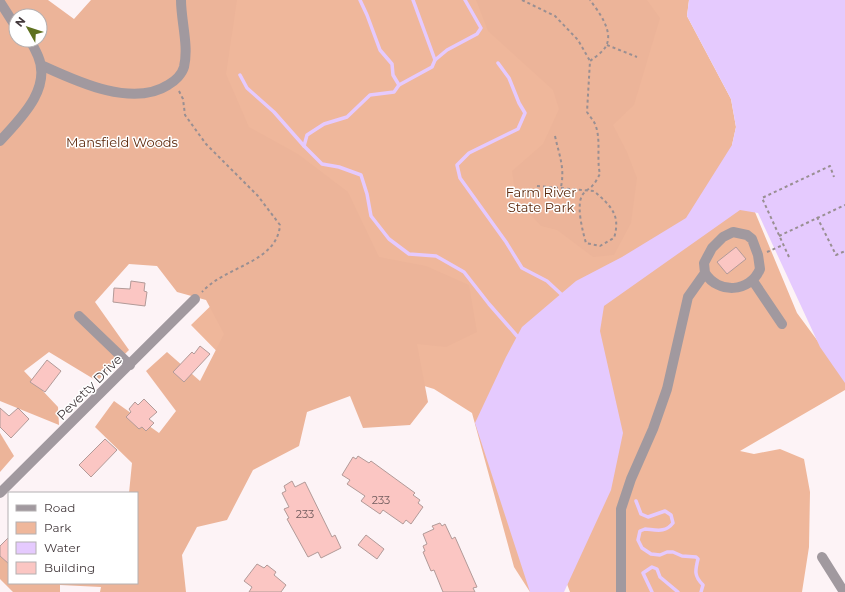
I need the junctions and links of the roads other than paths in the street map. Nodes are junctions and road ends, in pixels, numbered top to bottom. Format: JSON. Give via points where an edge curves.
{"nodes":[{"id":1,"x":181,"y":0,"type":"edge"},
{"id":2,"x":0,"y":2,"type":"edge"},
{"id":3,"x":8,"y":14,"type":"edge"},
{"id":4,"x":33,"y":48,"type":"edge"},
{"id":5,"x":41,"y":65,"type":"junction"},
{"id":6,"x":0,"y":141,"type":"edge"},
{"id":7,"x":704,"y":273,"type":"junction"},
{"id":8,"x":753,"y":281,"type":"junction"},
{"id":9,"x":195,"y":299,"type":"road end"},
{"id":10,"x":79,"y":316,"type":"dead end"},
{"id":11,"x":782,"y":324,"type":"dead end"},
{"id":12,"x":130,"y":365,"type":"junction"},
{"id":13,"x":0,"y":493,"type":"edge"},
{"id":14,"x":822,"y":558,"type":"dead end"},
{"id":15,"x":621,"y":592,"type":"edge"},
{"id":16,"x":844,"y":592,"type":"edge"}],
"edges":[{"from":1,"to":5,"type":"street","via":[[184,62],[182,71],[174,81],[158,91],[124,93],[86,85]]},
{"from":2,"to":3,"type":"street"},
{"from":4,"to":5,"type":"street"},
{"from":5,"to":6,"type":"street","via":[[42,78],[37,92],[21,118]]},
{"from":7,"to":8,"type":"street","via":[[709,279],[725,286],[742,287]]},
{"from":7,"to":8,"type":"street","via":[[704,263],[712,248],[723,237],[738,232],[747,235],[756,245],[760,269]]},
{"from":7,"to":15,"type":"street","via":[[688,297],[667,389],[621,509]]},
{"from":8,"to":11,"type":"street"},
{"from":9,"to":12,"type":"street","name":"Pevetty Drive"},
{"from":10,"to":12,"type":"street"},
{"from":12,"to":13,"type":"street","name":"Pevetty Drive"},
{"from":14,"to":16,"type":"street"}]}
